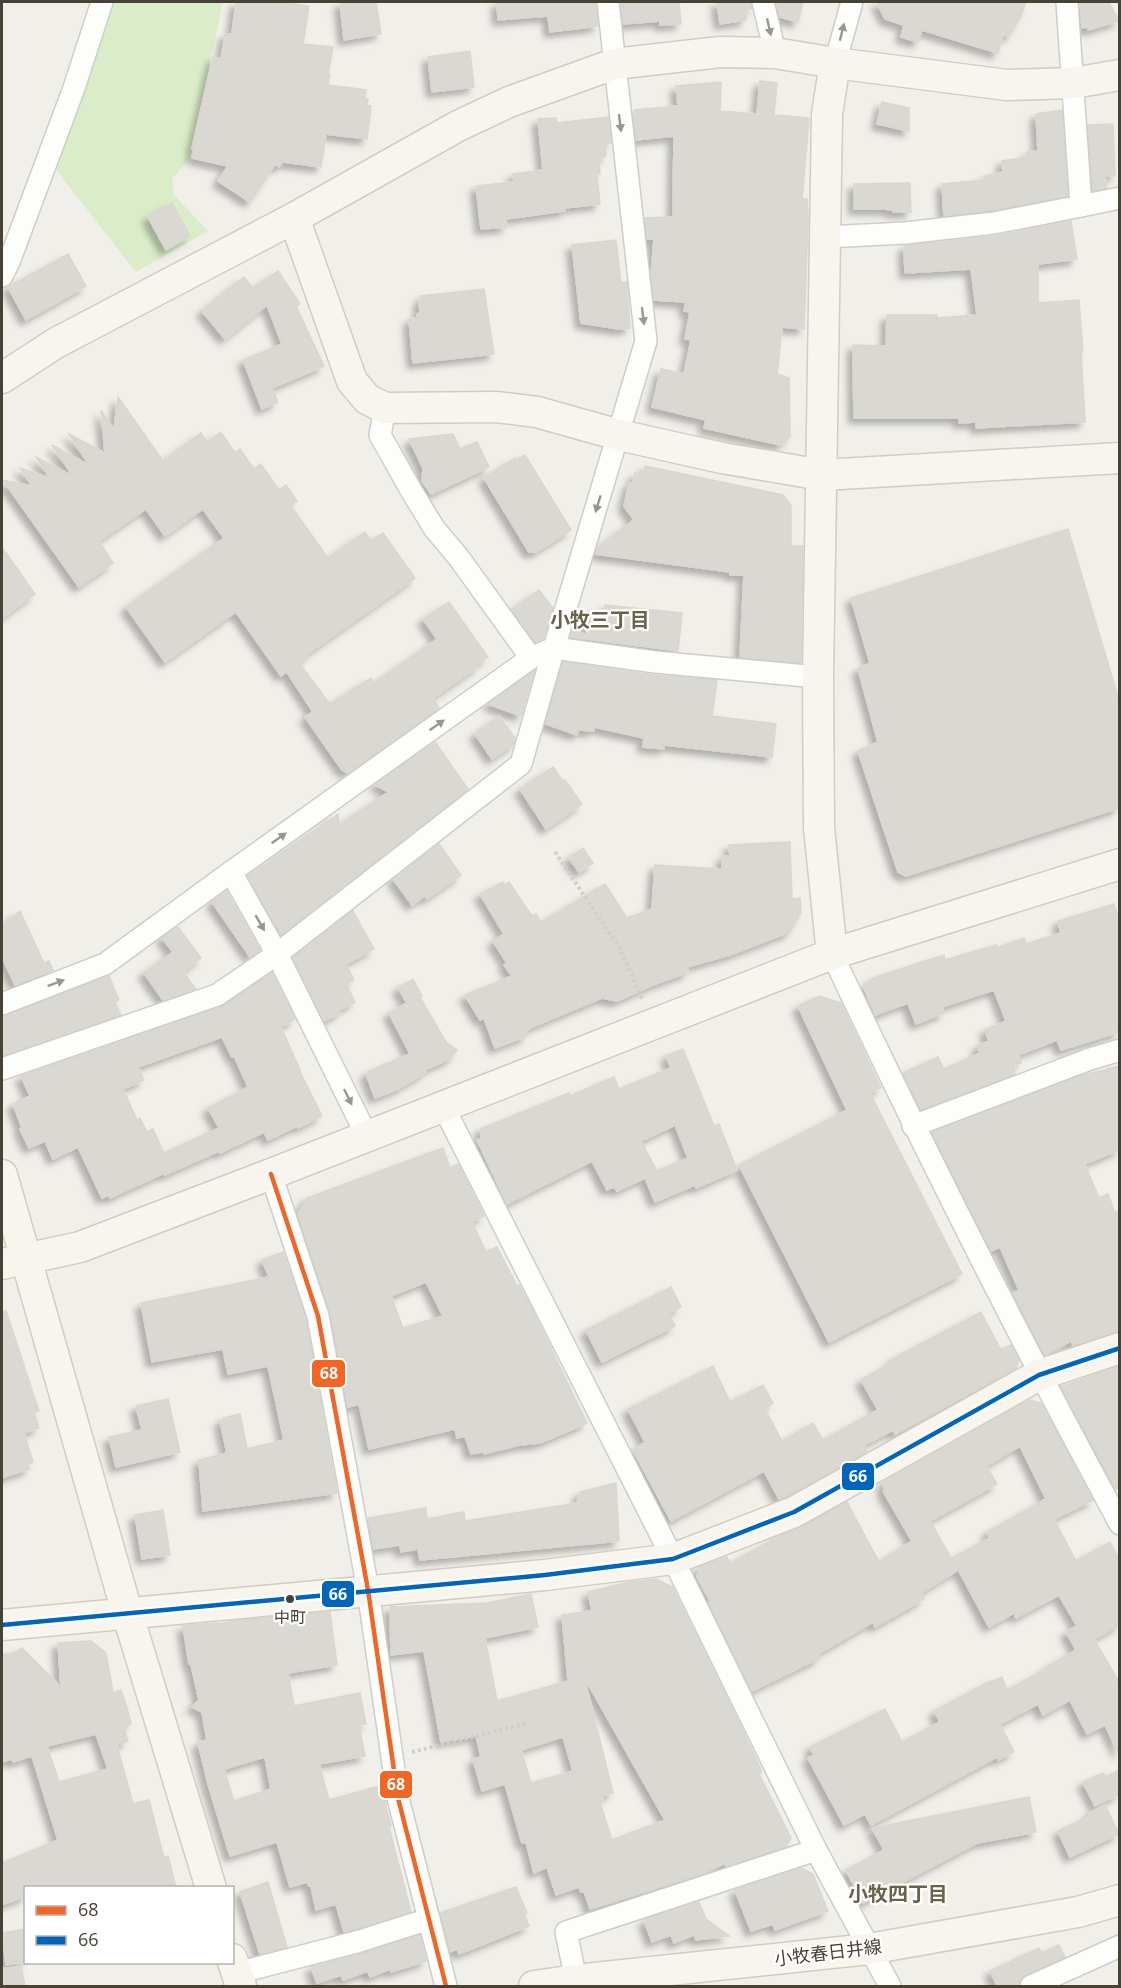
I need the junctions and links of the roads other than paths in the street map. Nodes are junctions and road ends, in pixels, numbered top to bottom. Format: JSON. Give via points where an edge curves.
{"nodes":[{"id":1,"x":102,"y":2,"type":"edge"},
{"id":2,"x":608,"y":2,"type":"edge"},
{"id":3,"x":763,"y":2,"type":"edge"},
{"id":4,"x":852,"y":2,"type":"edge"},
{"id":5,"x":1067,"y":2,"type":"edge"},
{"id":6,"x":775,"y":53,"type":"junction"},
{"id":7,"x":835,"y":63,"type":"junction"},
{"id":8,"x":614,"y":64,"type":"junction"},
{"id":9,"x":1119,"y":75,"type":"edge"},
{"id":10,"x":1073,"y":82,"type":"junction"},
{"id":11,"x":1119,"y":198,"type":"edge"},
{"id":12,"x":1081,"y":206,"type":"junction"},
{"id":13,"x":294,"y":218,"type":"junction"},
{"id":14,"x":825,"y":237,"type":"junction"},
{"id":15,"x":2,"y":276,"type":"edge"},
{"id":16,"x":2,"y":378,"type":"edge"},
{"id":17,"x":385,"y":408,"type":"junction"},
{"id":18,"x":619,"y":435,"type":"junction"},
{"id":19,"x":1119,"y":453,"type":"edge"},
{"id":20,"x":1119,"y":459,"type":"edge"},
{"id":21,"x":822,"y":475,"type":"junction"},
{"id":22,"x":554,"y":648,"type":"junction"},
{"id":23,"x":531,"y":658,"type":"junction"},
{"id":24,"x":818,"y":676,"type":"junction"},
{"id":25,"x":1119,"y":864,"type":"edge"},
{"id":26,"x":231,"y":872,"type":"junction"},
{"id":27,"x":277,"y":954,"type":"junction"},
{"id":28,"x":832,"y":954,"type":"junction"},
{"id":29,"x":2,"y":1004,"type":"edge"},
{"id":30,"x":1119,"y":1050,"type":"edge"},
{"id":31,"x":2,"y":1069,"type":"edge"},
{"id":32,"x":443,"y":1106,"type":"junction"},
{"id":33,"x":913,"y":1125,"type":"junction"},
{"id":34,"x":367,"y":1136,"type":"junction"},
{"id":35,"x":271,"y":1174,"type":"junction"},
{"id":36,"x":2,"y":1175,"type":"edge"},
{"id":37,"x":14,"y":1262,"type":"edge"},
{"id":38,"x":1119,"y":1348,"type":"edge"},
{"id":39,"x":1039,"y":1375,"type":"junction"},
{"id":40,"x":1119,"y":1524,"type":"edge"},
{"id":41,"x":673,"y":1559,"type":"junction"},
{"id":42,"x":368,"y":1590,"type":"junction"},
{"id":43,"x":127,"y":1612,"type":"junction"},
{"id":44,"x":2,"y":1625,"type":"edge"},
{"id":45,"x":816,"y":1850,"type":"junction"},
{"id":46,"x":211,"y":1886,"type":"edge"},
{"id":47,"x":1119,"y":1900,"type":"edge"},
{"id":48,"x":429,"y":1919,"type":"junction"},
{"id":49,"x":1119,"y":1946,"type":"edge"},
{"id":50,"x":869,"y":1948,"type":"junction"},
{"id":51,"x":237,"y":1973,"type":"edge"},
{"id":52,"x":576,"y":1980,"type":"junction"},
{"id":53,"x":446,"y":1986,"type":"edge"},
{"id":54,"x":539,"y":1986,"type":"edge"},
{"id":55,"x":890,"y":1986,"type":"edge"},
{"id":56,"x":1031,"y":1986,"type":"edge"}],
"edges":[{"from":1,"to":15,"type":"street","via":[[74,88]]},
{"from":2,"to":8,"type":"street"},
{"from":3,"to":6,"type":"street","one_way":true},
{"from":7,"to":4,"type":"street","one_way":true},
{"from":5,"to":10,"type":"street"},
{"from":6,"to":7,"type":"street"},
{"from":6,"to":8,"type":"street","via":[[720,52]]},
{"from":7,"to":10,"type":"street","via":[[1007,85]]},
{"from":7,"to":14,"type":"street","via":[[827,114]]},
{"from":8,"to":13,"type":"street","via":[[458,126]]},
{"from":8,"to":18,"type":"street","one_way":true,"via":[[646,341]]},
{"from":9,"to":10,"type":"street"},
{"from":10,"to":12,"type":"street"},
{"from":11,"to":12,"type":"street"},
{"from":12,"to":14,"type":"street","via":[[994,223]]},
{"from":13,"to":16,"type":"street","via":[[56,343]]},
{"from":13,"to":17,"type":"street","via":[[352,381],[367,399]]},
{"from":14,"to":21,"type":"street"},
{"from":17,"to":18,"type":"street","via":[[496,407],[537,412]]},
{"from":17,"to":23,"type":"street","via":[[380,435],[412,492],[434,528]]},
{"from":18,"to":21,"type":"street"},
{"from":18,"to":22,"type":"street","one_way":true},
{"from":19,"to":20,"type":"street"},
{"from":20,"to":21,"type":"street"},
{"from":21,"to":24,"type":"street"},
{"from":22,"to":23,"type":"street"},
{"from":22,"to":24,"type":"street","via":[[655,662]]},
{"from":22,"to":27,"type":"street","via":[[521,764]]},
{"from":26,"to":23,"type":"street","one_way":true},
{"from":24,"to":28,"type":"street","via":[[819,828]]},
{"from":25,"to":28,"type":"street"},
{"from":26,"to":27,"type":"street","one_way":true},
{"from":29,"to":26,"type":"street","one_way":true,"via":[[105,964]]},
{"from":27,"to":31,"type":"street","via":[[218,995]]},
{"from":27,"to":34,"type":"street","one_way":true},
{"from":28,"to":32,"type":"street"},
{"from":28,"to":33,"type":"street"},
{"from":30,"to":33,"type":"street"},
{"from":32,"to":34,"type":"street"},
{"from":32,"to":41,"type":"street"},
{"from":33,"to":39,"type":"street"},
{"from":34,"to":35,"type":"street"},
{"from":35,"to":37,"type":"street","via":[[80,1247]]},
{"from":35,"to":42,"type":"street","via":[[318,1316]]},
{"from":36,"to":37,"type":"street"},
{"from":37,"to":43,"type":"street"},
{"from":38,"to":39,"type":"street"},
{"from":39,"to":40,"type":"street"},
{"from":39,"to":41,"type":"street","via":[[794,1512]]},
{"from":41,"to":42,"type":"street"},
{"from":41,"to":45,"type":"street"},
{"from":42,"to":43,"type":"street"},
{"from":42,"to":48,"type":"street","via":[[398,1798]]},
{"from":43,"to":44,"type":"street"},
{"from":43,"to":46,"type":"street"},
{"from":45,"to":50,"type":"street"},
{"from":45,"to":52,"type":"street","via":[[566,1932]]},
{"from":47,"to":50,"type":"street","name":"小牧春日井線","via":[[1078,1912]]},
{"from":48,"to":51,"type":"street"},
{"from":48,"to":53,"type":"street"},
{"from":49,"to":56,"type":"street"},
{"from":50,"to":52,"type":"street","name":"小牧春日井線"},
{"from":50,"to":55,"type":"street"},
{"from":52,"to":54,"type":"street","name":"小牧春日井線"}]}
